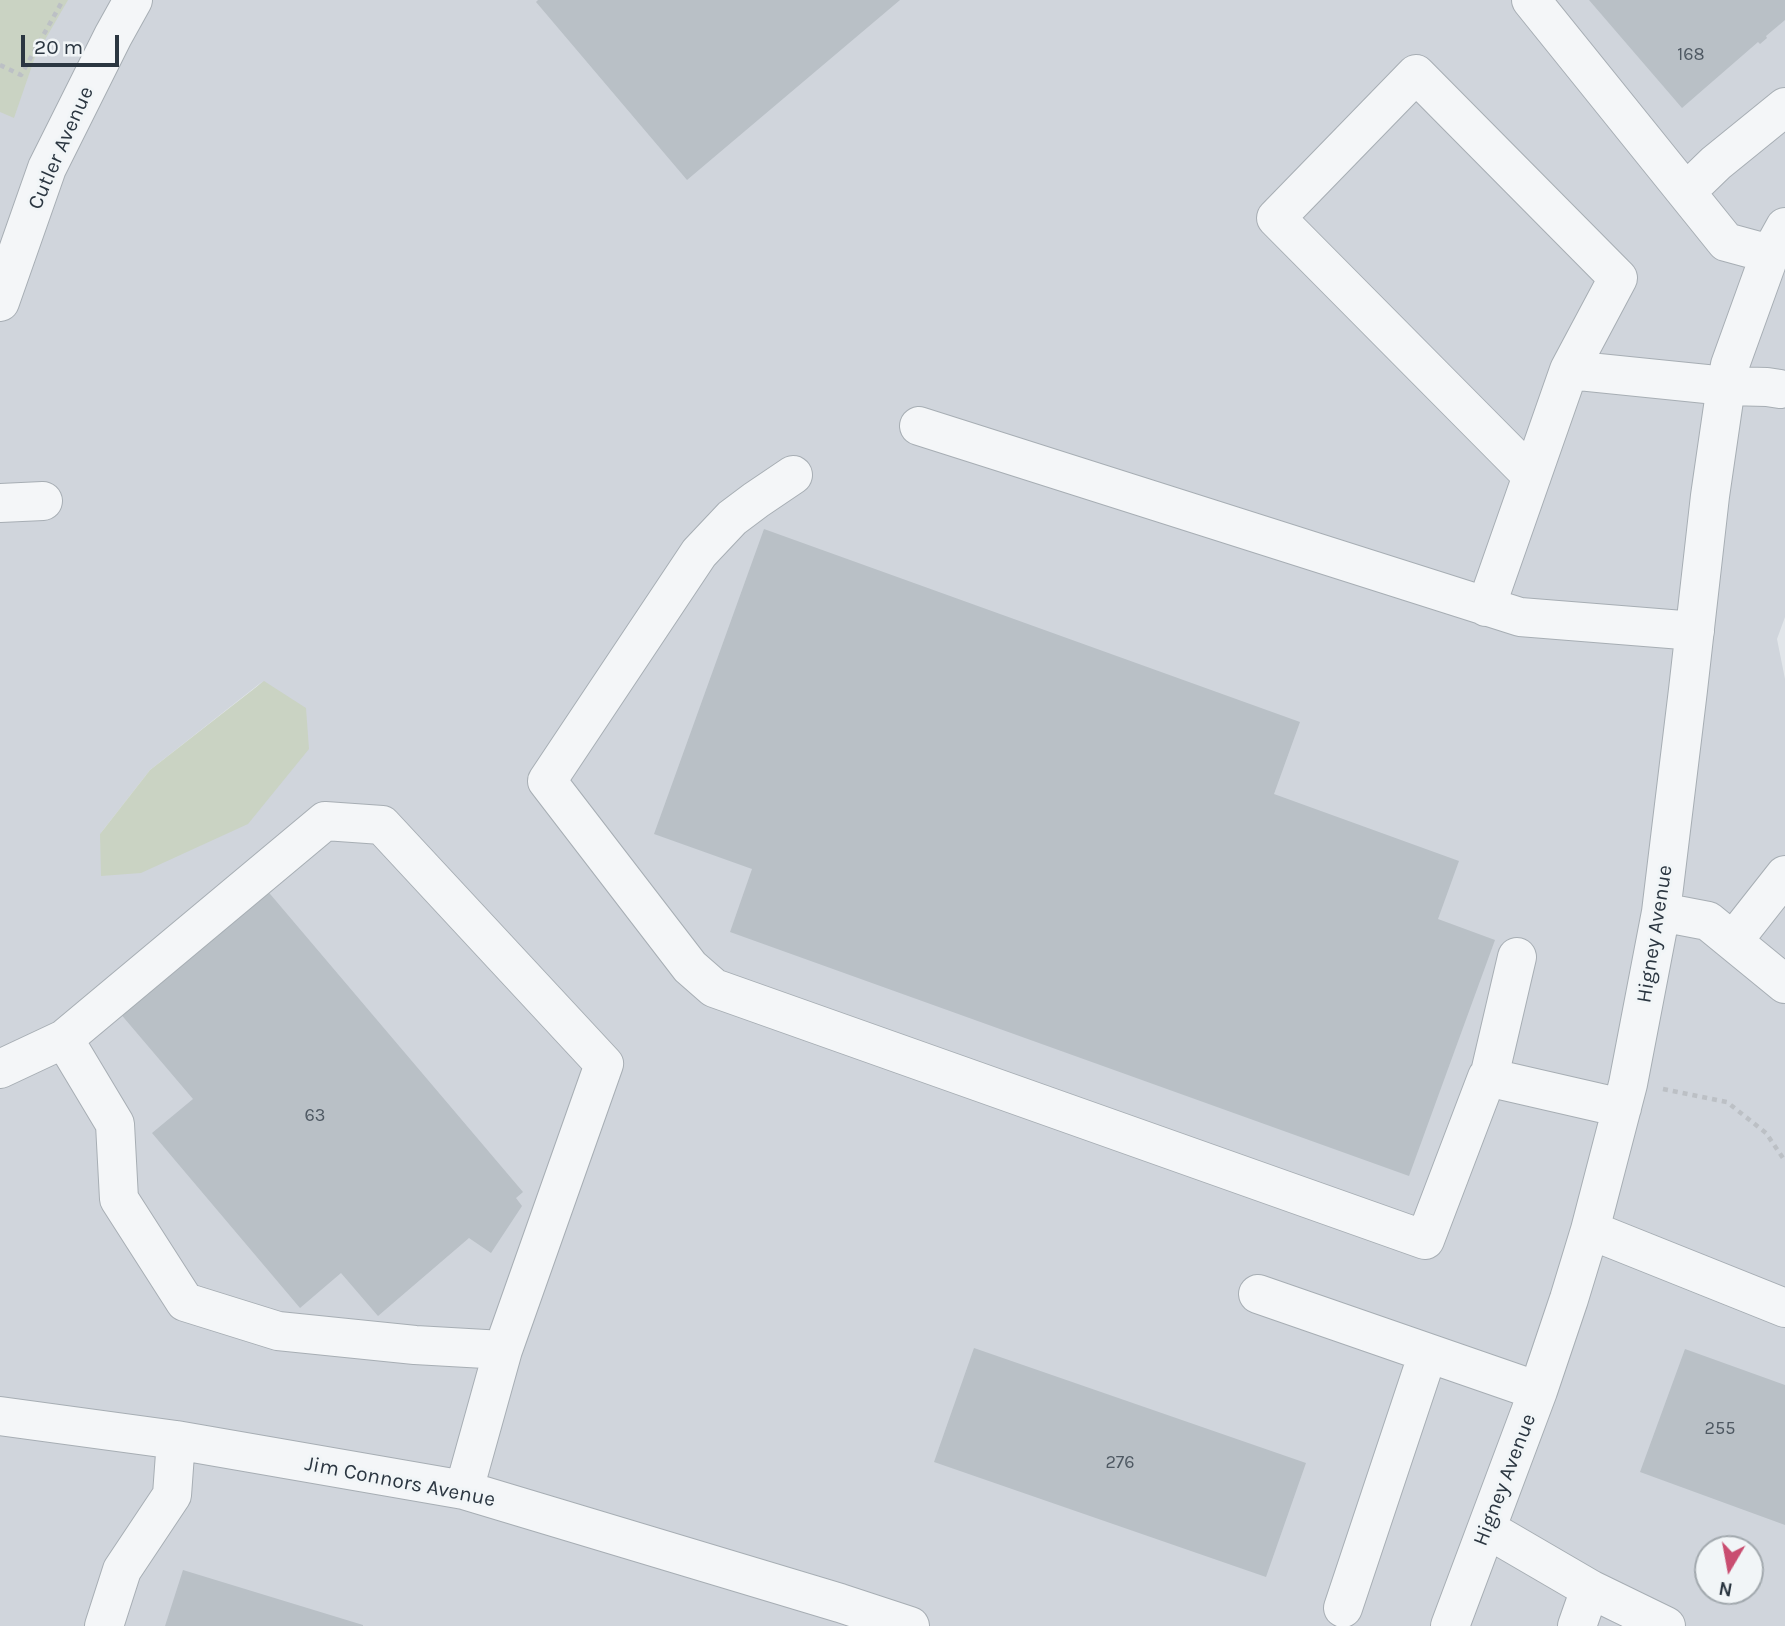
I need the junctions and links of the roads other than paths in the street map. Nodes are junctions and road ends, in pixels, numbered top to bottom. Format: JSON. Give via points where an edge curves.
{"nodes":[{"id":1,"x":133,"y":0,"type":"edge"},
{"id":2,"x":1531,"y":0,"type":"edge"},
{"id":3,"x":1785,"y":107,"type":"edge"},
{"id":4,"x":1686,"y":192,"type":"junction"},
{"id":5,"x":1777,"y":241,"type":"edge"},
{"id":6,"x":0,"y":302,"type":"edge"},
{"id":7,"x":1569,"y":370,"type":"junction"},
{"id":8,"x":1726,"y":386,"type":"junction"},
{"id":9,"x":1783,"y":390,"type":"edge"},
{"id":10,"x":919,"y":426,"type":"dead end"},
{"id":11,"x":793,"y":475,"type":"dead end"},
{"id":12,"x":1532,"y":476,"type":"junction"},
{"id":13,"x":43,"y":501,"type":"dead end"},
{"id":14,"x":0,"y":503,"type":"edge"},
{"id":15,"x":1486,"y":607,"type":"junction"},
{"id":16,"x":1695,"y":631,"type":"junction"},
{"id":17,"x":1785,"y":876,"type":"edge"},
{"id":18,"x":1661,"y":912,"type":"junction"},
{"id":19,"x":1733,"y":941,"type":"junction"},
{"id":20,"x":1517,"y":957,"type":"dead end"},
{"id":21,"x":1785,"y":984,"type":"edge"},
{"id":22,"x":64,"y":1039,"type":"junction"},
{"id":23,"x":0,"y":1069,"type":"edge"},
{"id":24,"x":1489,"y":1077,"type":"junction"},
{"id":25,"x":1622,"y":1108,"type":"junction"},
{"id":26,"x":1590,"y":1230,"type":"junction"},
{"id":27,"x":1258,"y":1294,"type":"dead end"},
{"id":28,"x":1785,"y":1308,"type":"edge"},
{"id":29,"x":503,"y":1350,"type":"junction"},
{"id":30,"x":1428,"y":1353,"type":"junction"},
{"id":31,"x":1538,"y":1391,"type":"junction"},
{"id":32,"x":0,"y":1416,"type":"edge"},
{"id":33,"x":176,"y":1440,"type":"junction"},
{"id":34,"x":464,"y":1490,"type":"junction"},
{"id":35,"x":1487,"y":1529,"type":"junction"},
{"id":36,"x":1590,"y":1589,"type":"junction"},
{"id":37,"x":1343,"y":1608,"type":"dead end"},
{"id":38,"x":104,"y":1626,"type":"edge"},
{"id":39,"x":910,"y":1626,"type":"edge"},
{"id":40,"x":1450,"y":1626,"type":"edge"},
{"id":41,"x":1577,"y":1626,"type":"edge"},
{"id":42,"x":1666,"y":1626,"type":"edge"}],
"edges":[{"from":1,"to":6,"type":"street","name":"Cutler Avenue","via":[[47,168]]},
{"from":2,"to":4,"type":"street"},
{"from":3,"to":4,"type":"street"},
{"from":4,"to":5,"type":"street","via":[[1726,242]]},
{"from":5,"to":8,"type":"street","name":"Higney Avenue"},
{"from":7,"to":8,"type":"street"},
{"from":7,"to":12,"type":"street"},
{"from":7,"to":12,"type":"street","via":[[1618,278],[1416,74],[1276,218]]},
{"from":8,"to":9,"type":"street"},
{"from":8,"to":16,"type":"street","name":"Higney Avenue"},
{"from":10,"to":15,"type":"street"},
{"from":11,"to":24,"type":"street","via":[[732,518],[699,553],[547,781],[690,967],[714,988],[1425,1240]]},
{"from":12,"to":15,"type":"street"},
{"from":13,"to":14,"type":"street"},
{"from":15,"to":16,"type":"street","via":[[1520,617]]},
{"from":16,"to":18,"type":"street","name":"Higney Avenue"},
{"from":17,"to":19,"type":"street"},
{"from":18,"to":19,"type":"street","via":[[1708,921]]},
{"from":18,"to":25,"type":"street","name":"Higney Avenue"},
{"from":19,"to":21,"type":"street"},
{"from":20,"to":24,"type":"street"},
{"from":22,"to":23,"type":"street"},
{"from":22,"to":29,"type":"street","via":[[115,1124],[119,1199],[185,1302],[278,1331]]},
{"from":22,"to":29,"type":"street","via":[[325,821],[382,825],[604,1064]]},
{"from":24,"to":25,"type":"street"},
{"from":25,"to":26,"type":"street","name":"Higney Avenue"},
{"from":26,"to":28,"type":"street"},
{"from":26,"to":31,"type":"street","name":"Higney Avenue"},
{"from":27,"to":30,"type":"street"},
{"from":29,"to":34,"type":"street"},
{"from":30,"to":31,"type":"street"},
{"from":30,"to":37,"type":"street"},
{"from":31,"to":35,"type":"street","name":"Higney Avenue"},
{"from":32,"to":33,"type":"street","name":"Jim Connors Avenue"},
{"from":33,"to":34,"type":"street","name":"Jim Connors Avenue"},
{"from":33,"to":38,"type":"street","via":[[172,1495],[122,1570]]},
{"from":34,"to":39,"type":"street","name":"Jim Connors Avenue"},
{"from":35,"to":36,"type":"street"},
{"from":35,"to":40,"type":"street","name":"Higney Avenue"},
{"from":36,"to":41,"type":"street"},
{"from":36,"to":42,"type":"street"}]}
